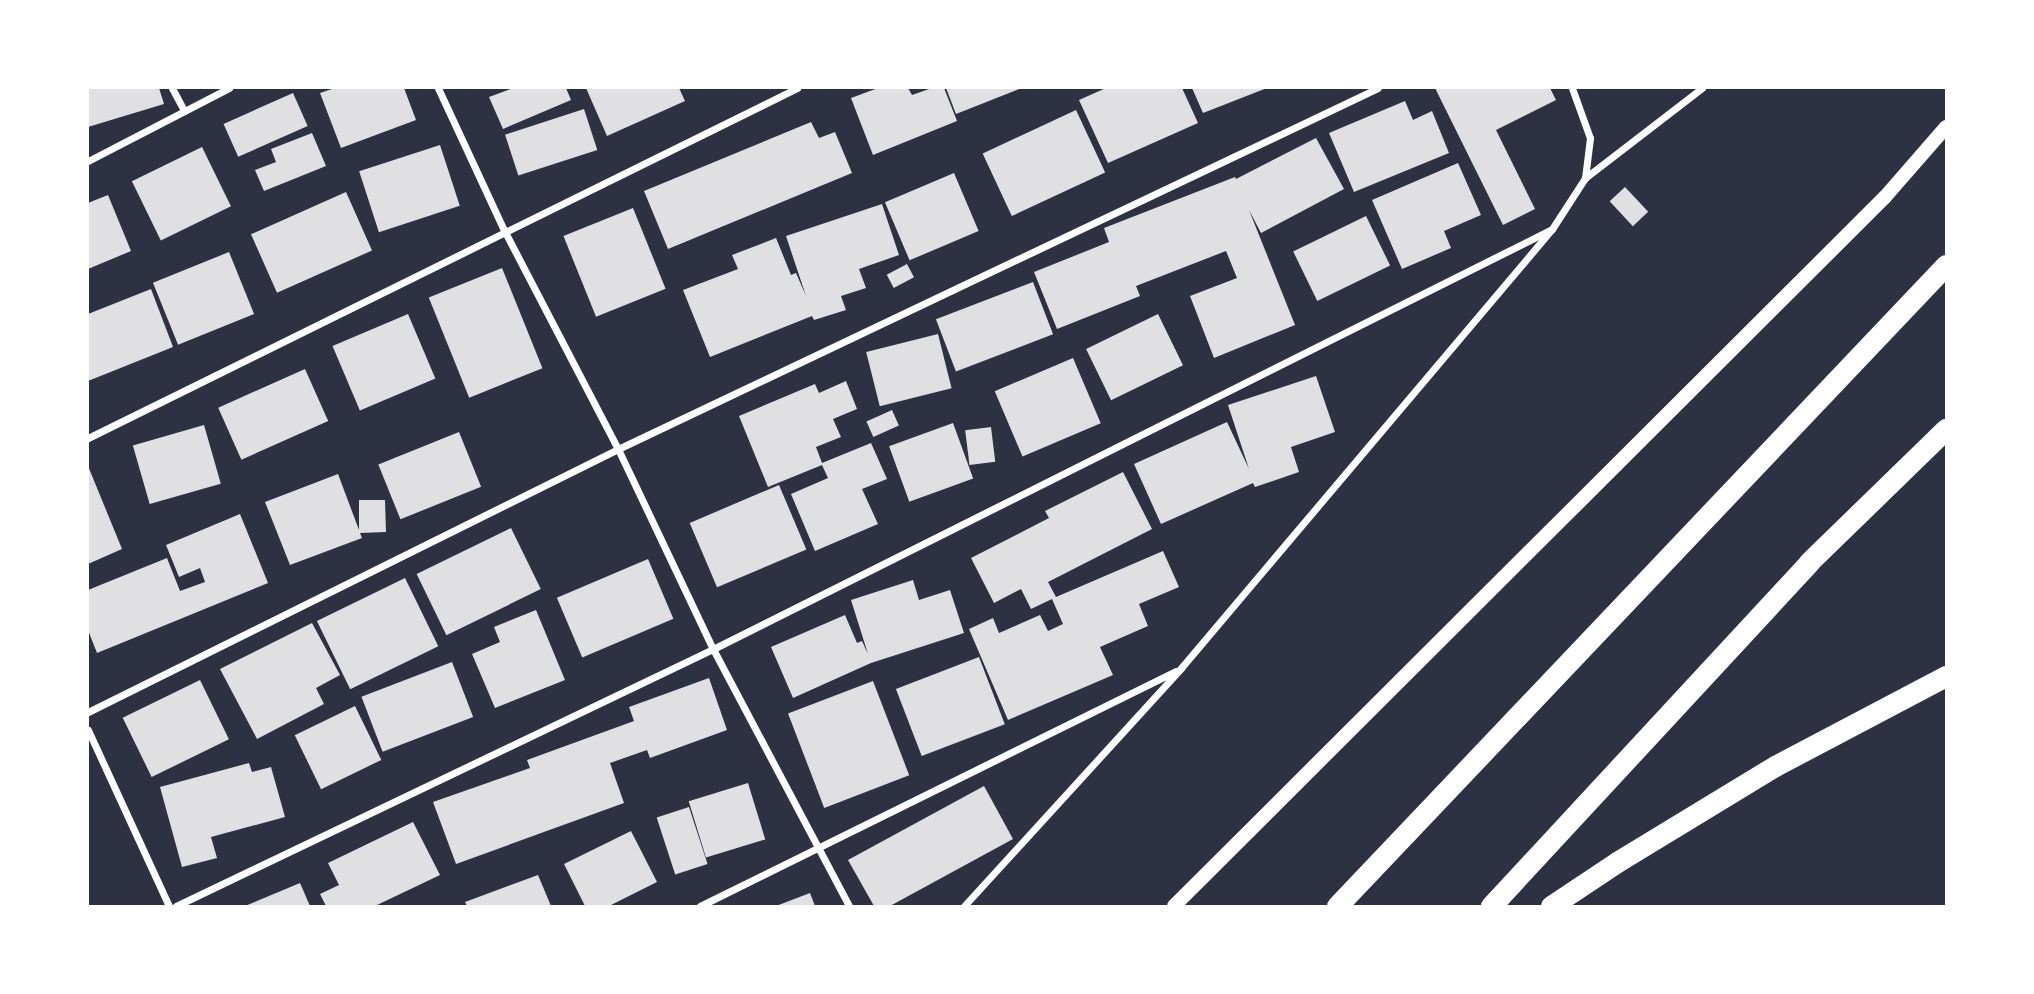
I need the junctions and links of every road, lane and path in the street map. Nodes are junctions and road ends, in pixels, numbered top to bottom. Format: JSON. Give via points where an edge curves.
{"nodes":[{"id":1,"x":172,"y":88,"type":"edge"},
{"id":2,"x":229,"y":88,"type":"edge"},
{"id":3,"x":438,"y":88,"type":"edge"},
{"id":4,"x":797,"y":88,"type":"edge"},
{"id":5,"x":1378,"y":88,"type":"edge"},
{"id":6,"x":1572,"y":88,"type":"edge"},
{"id":7,"x":1702,"y":88,"type":"edge"},
{"id":8,"x":184,"y":111,"type":"junction"},
{"id":9,"x":1947,"y":127,"type":"edge"},
{"id":10,"x":88,"y":161,"type":"edge"},
{"id":11,"x":1585,"y":178,"type":"junction"},
{"id":12,"x":1552,"y":229,"type":"junction"},
{"id":13,"x":504,"y":230,"type":"junction"},
{"id":14,"x":1947,"y":265,"type":"edge"},
{"id":15,"x":1947,"y":429,"type":"edge"},
{"id":16,"x":88,"y":438,"type":"edge"},
{"id":17,"x":618,"y":449,"type":"junction"},
{"id":18,"x":713,"y":649,"type":"junction"},
{"id":19,"x":1181,"y":668,"type":"junction"},
{"id":20,"x":1947,"y":676,"type":"edge"},
{"id":21,"x":88,"y":712,"type":"edge"},
{"id":22,"x":88,"y":730,"type":"edge"},
{"id":23,"x":816,"y":849,"type":"junction"},
{"id":24,"x":169,"y":906,"type":"edge"},
{"id":25,"x":176,"y":906,"type":"edge"},
{"id":26,"x":700,"y":906,"type":"edge"},
{"id":27,"x":849,"y":906,"type":"edge"},
{"id":28,"x":964,"y":906,"type":"edge"},
{"id":29,"x":1174,"y":906,"type":"edge"},
{"id":30,"x":1337,"y":906,"type":"edge"},
{"id":31,"x":1491,"y":906,"type":"edge"},
{"id":32,"x":1551,"y":906,"type":"edge"}],
"edges":[{"from":1,"to":8,"type":"street"},
{"from":2,"to":8,"type":"street"},
{"from":3,"to":13,"type":"street"},
{"from":4,"to":13,"type":"street"},
{"from":5,"to":17,"type":"street"},
{"from":6,"to":11,"type":"street","via":[[1590,138]]},
{"from":7,"to":11,"type":"street"},
{"from":8,"to":10,"type":"street"},
{"from":9,"to":29,"type":"main road","via":[[1885,197]]},
{"from":11,"to":12,"type":"street"},
{"from":12,"to":18,"type":"street"},
{"from":12,"to":19,"type":"street"},
{"from":13,"to":16,"type":"street"},
{"from":13,"to":17,"type":"street"},
{"from":14,"to":30,"type":"highway"},
{"from":15,"to":31,"type":"highway","via":[[1809,562]]},
{"from":17,"to":18,"type":"street"},
{"from":17,"to":21,"type":"street"},
{"from":18,"to":23,"type":"street"},
{"from":18,"to":25,"type":"street"},
{"from":19,"to":23,"type":"street"},
{"from":19,"to":28,"type":"street"},
{"from":20,"to":32,"type":"highway","via":[[1775,766]]},
{"from":22,"to":24,"type":"street"},
{"from":23,"to":26,"type":"street"},
{"from":23,"to":27,"type":"street"}]}
